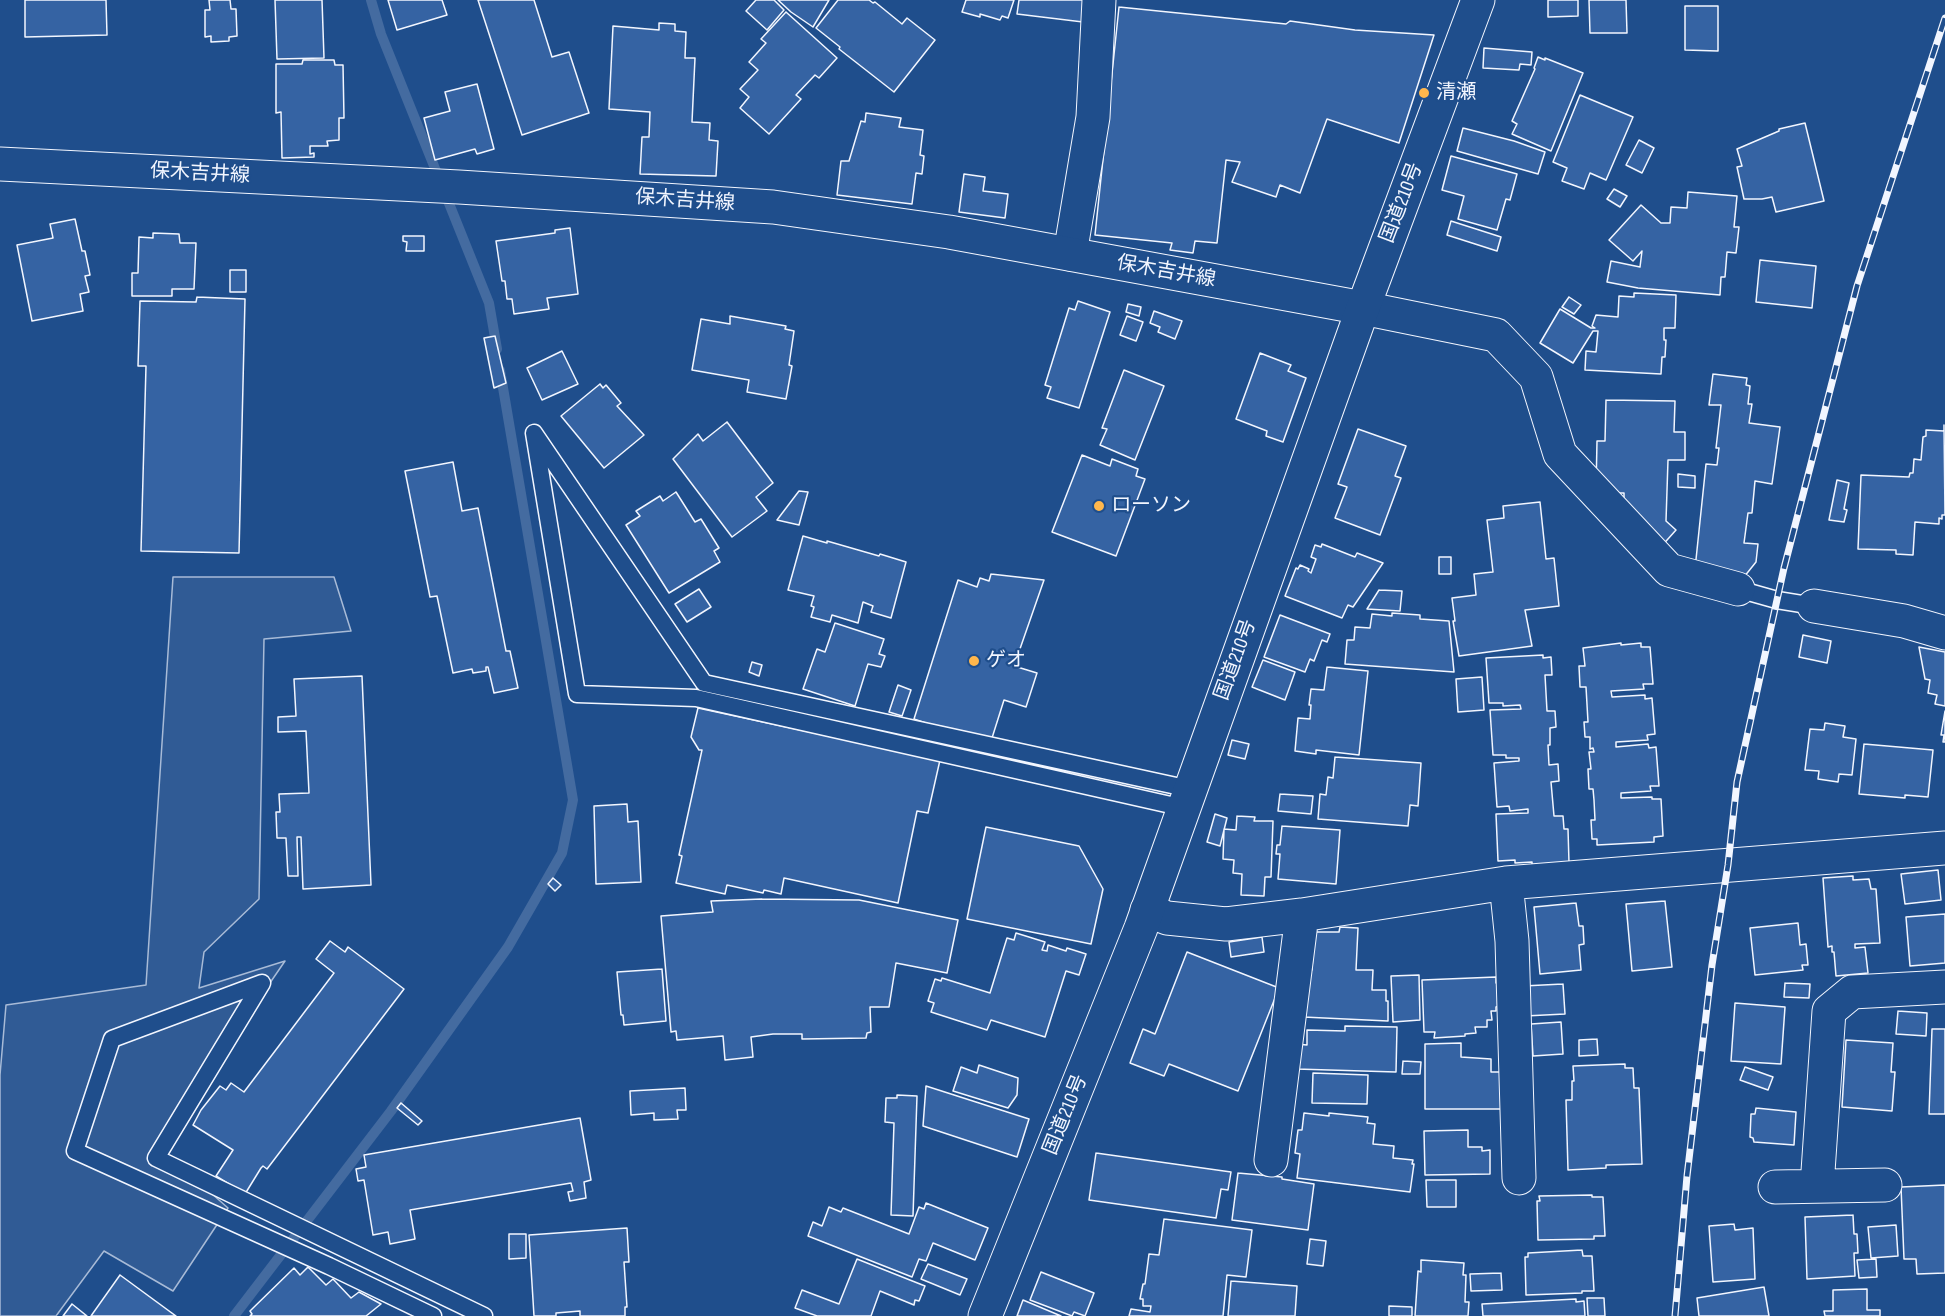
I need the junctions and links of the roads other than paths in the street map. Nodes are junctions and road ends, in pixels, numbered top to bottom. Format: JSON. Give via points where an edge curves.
{"nodes":[{"id":1,"x":1099,"y":0,"type":"edge"},
{"id":2,"x":1478,"y":0,"type":"edge"},
{"id":3,"x":0,"y":164,"type":"edge"},
{"id":4,"x":1070,"y":254,"type":"junction"},
{"id":5,"x":1363,"y":308,"type":"junction"},
{"id":6,"x":1738,"y":589,"type":"joint"},
{"id":7,"x":1814,"y":606,"type":"joint"},
{"id":8,"x":1945,"y":633,"type":"edge"},
{"id":9,"x":1187,"y":799,"type":"junction"},
{"id":10,"x":1945,"y":848,"type":"edge"},
{"id":11,"x":1506,"y":883,"type":"junction"},
{"id":12,"x":1147,"y":910,"type":"junction"},
{"id":13,"x":1302,"y":915,"type":"junction"},
{"id":14,"x":1945,"y":987,"type":"edge"},
{"id":15,"x":1271,"y":1160,"type":"dead end"},
{"id":16,"x":1519,"y":1178,"type":"dead end"},
{"id":17,"x":1885,"y":1185,"type":"dead end"},
{"id":18,"x":1817,"y":1186,"type":"junction"},
{"id":19,"x":1774,"y":1187,"type":"dead end"},
{"id":20,"x":433,"y":1316,"type":"edge"},
{"id":21,"x":484,"y":1316,"type":"edge"},
{"id":22,"x":985,"y":1316,"type":"edge"}],
"edges":[{"from":1,"to":4,"type":"main road","via":[[1093,117]]},
{"from":2,"to":5,"type":"main road","name":"国道210号"},
{"from":3,"to":4,"type":"main road","name":"保木吉井線","via":[[773,207]]},
{"from":4,"to":5,"type":"main road","name":"保木吉井線"},
{"from":5,"to":6,"type":"main road","name":"保木吉井線","via":[[1496,335],[1536,377],[1560,454],[1669,570]]},
{"from":5,"to":9,"type":"main road","name":"国道210号"},
{"from":6,"to":7,"type":"lane"},
{"from":7,"to":8,"type":"main road","via":[[1904,621]]},
{"from":9,"to":9,"type":"lane","via":[[696,698],[577,694],[534,433],[704,683]]},
{"from":9,"to":12,"type":"main road","name":"国道210号"},
{"from":10,"to":11,"type":"main road"},
{"from":11,"to":13,"type":"main road"},
{"from":11,"to":16,"type":"main road","via":[[1512,941]]},
{"from":12,"to":13,"type":"main road","via":[[1167,918],[1226,924]]},
{"from":12,"to":22,"type":"main road","name":"国道210号"},
{"from":13,"to":15,"type":"main road"},
{"from":14,"to":18,"type":"main road","via":[[1852,992],[1829,1011]]},
{"from":17,"to":18,"type":"main road"},
{"from":18,"to":19,"type":"main road"},
{"from":20,"to":21,"type":"lane","via":[[75,1151],[112,1039],[262,983],[156,1158]]}]}
